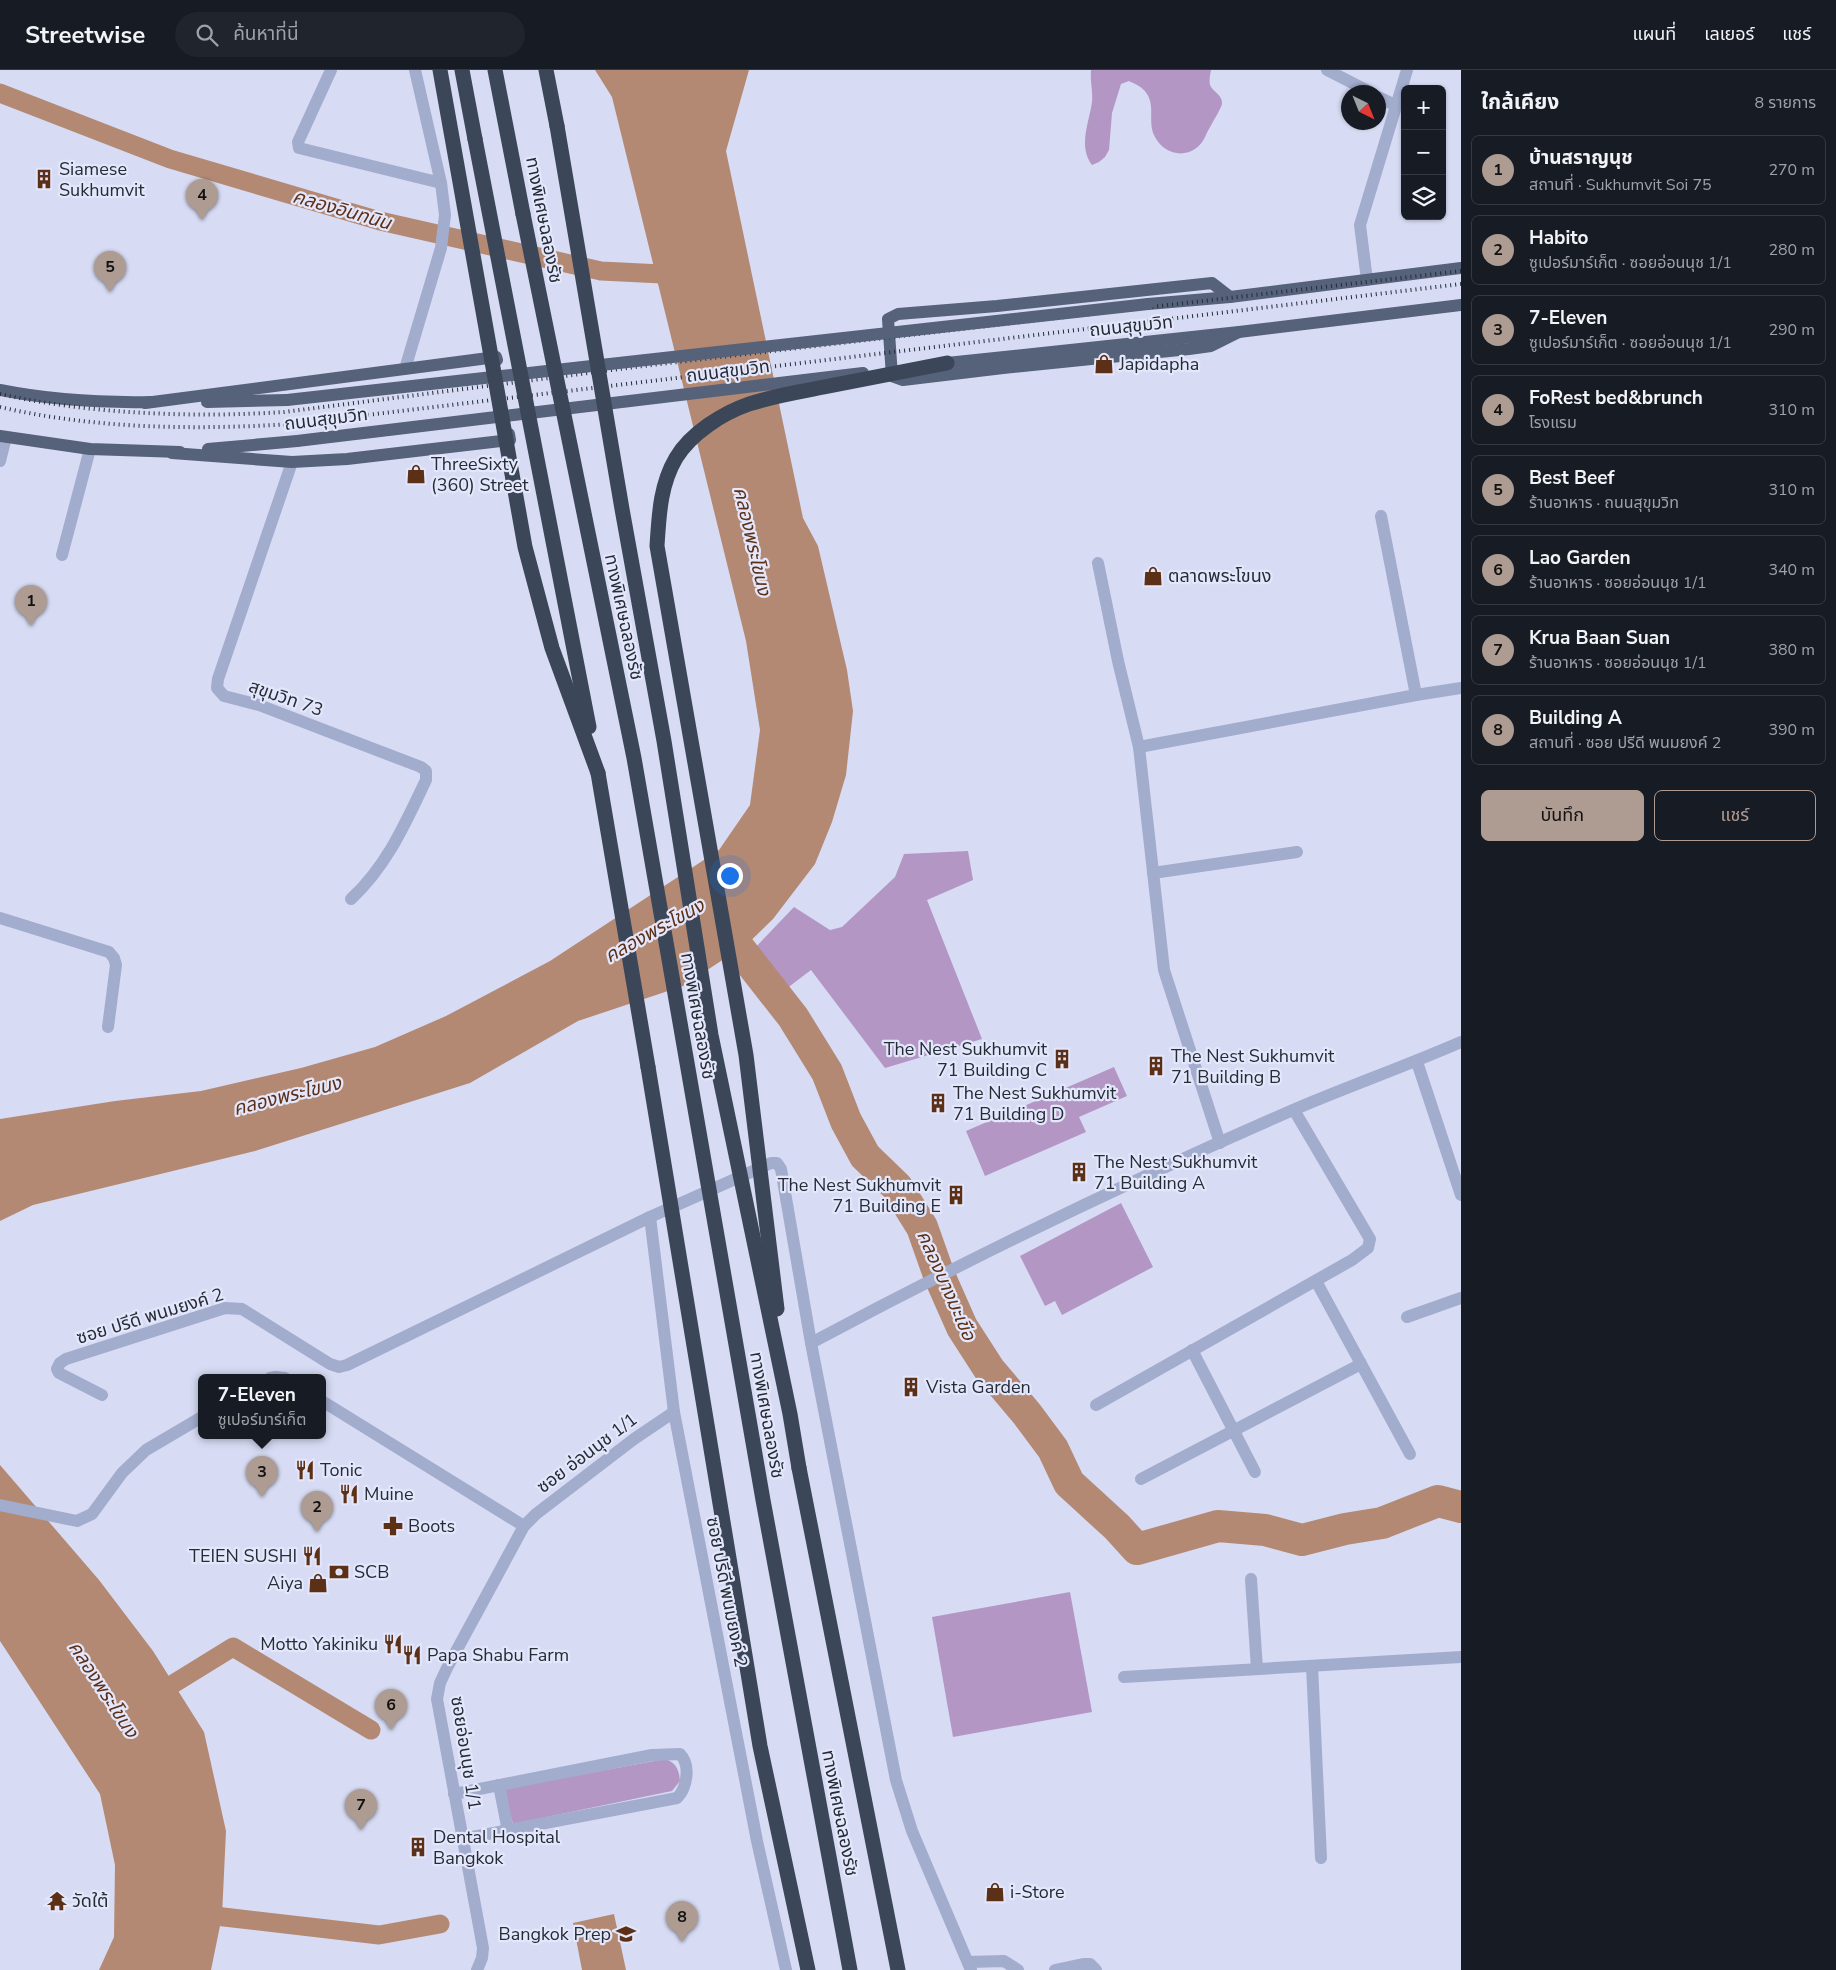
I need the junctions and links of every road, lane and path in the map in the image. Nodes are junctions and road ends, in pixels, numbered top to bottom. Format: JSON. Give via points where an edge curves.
{"nodes":[{"id":1,"x":331,"y":70,"type":"edge"},
{"id":2,"x":416,"y":70,"type":"edge"},
{"id":3,"x":440,"y":70,"type":"edge"},
{"id":4,"x":462,"y":70,"type":"edge"},
{"id":5,"x":495,"y":70,"type":"edge"},
{"id":6,"x":546,"y":70,"type":"edge"},
{"id":7,"x":1327,"y":70,"type":"edge"},
{"id":8,"x":1407,"y":70,"type":"edge"},
{"id":9,"x":1356,"y":85,"type":"edge"},
{"id":10,"x":1386,"y":101,"type":"edge"},
{"id":11,"x":1395,"y":105,"type":"junction"},
{"id":12,"x":441,"y":183,"type":"junction"},
{"id":13,"x":1461,"y":268,"type":"edge"},
{"id":14,"x":1367,"y":280,"type":"junction"},
{"id":15,"x":1230,"y":297,"type":"junction"},
{"id":16,"x":1461,"y":305,"type":"edge"},
{"id":17,"x":1239,"y":332,"type":"junction"},
{"id":18,"x":948,"y":363,"type":"junction"},
{"id":19,"x":405,"y":369,"type":"junction"},
{"id":20,"x":0,"y":390,"type":"edge"},
{"id":21,"x":144,"y":403,"type":"junction"},
{"id":22,"x":3,"y":436,"type":"edge"},
{"id":23,"x":90,"y":449,"type":"junction"},
{"id":24,"x":172,"y":453,"type":"junction"},
{"id":25,"x":0,"y":461,"type":"edge"},
{"id":26,"x":292,"y":462,"type":"junction"},
{"id":27,"x":1381,"y":516,"type":"dead end"},
{"id":28,"x":62,"y":555,"type":"dead end"},
{"id":29,"x":1098,"y":563,"type":"dead end"},
{"id":30,"x":1461,"y":688,"type":"edge"},
{"id":31,"x":1416,"y":694,"type":"junction"},
{"id":32,"x":1139,"y":747,"type":"junction"},
{"id":33,"x":598,"y":772,"type":"junction"},
{"id":34,"x":1297,"y":852,"type":"dead end"},
{"id":35,"x":1153,"y":873,"type":"junction"},
{"id":36,"x":351,"y":899,"type":"dead end"},
{"id":37,"x":0,"y":918,"type":"edge"},
{"id":38,"x":108,"y":1026,"type":"dead end"},
{"id":39,"x":1461,"y":1042,"type":"edge"},
{"id":40,"x":1417,"y":1062,"type":"junction"},
{"id":41,"x":1294,"y":1110,"type":"junction"},
{"id":42,"x":1220,"y":1143,"type":"junction"},
{"id":43,"x":1461,"y":1195,"type":"edge"},
{"id":44,"x":650,"y":1217,"type":"junction"},
{"id":45,"x":1316,"y":1281,"type":"junction"},
{"id":46,"x":1461,"y":1298,"type":"edge"},
{"id":47,"x":1407,"y":1317,"type":"dead end"},
{"id":48,"x":811,"y":1343,"type":"junction"},
{"id":49,"x":1192,"y":1350,"type":"junction"},
{"id":50,"x":1361,"y":1364,"type":"junction"},
{"id":51,"x":102,"y":1395,"type":"dead end"},
{"id":52,"x":326,"y":1403,"type":"edge"},
{"id":53,"x":1096,"y":1405,"type":"dead end"},
{"id":54,"x":674,"y":1412,"type":"junction"},
{"id":55,"x":790,"y":1414,"type":"junction"},
{"id":56,"x":198,"y":1419,"type":"edge"},
{"id":57,"x":1234,"y":1430,"type":"junction"},
{"id":58,"x":1410,"y":1454,"type":"dead end"},
{"id":59,"x":1256,"y":1472,"type":"dead end"},
{"id":60,"x":1141,"y":1479,"type":"dead end"},
{"id":61,"x":0,"y":1505,"type":"edge"},
{"id":62,"x":524,"y":1526,"type":"junction"},
{"id":63,"x":1252,"y":1579,"type":"dead end"},
{"id":64,"x":1461,"y":1657,"type":"edge"},
{"id":65,"x":1312,"y":1666,"type":"junction"},
{"id":66,"x":1256,"y":1669,"type":"junction"},
{"id":67,"x":1124,"y":1676,"type":"dead end"},
{"id":68,"x":499,"y":1785,"type":"junction"},
{"id":69,"x":454,"y":1794,"type":"junction"},
{"id":70,"x":508,"y":1831,"type":"junction"},
{"id":71,"x":462,"y":1839,"type":"junction"},
{"id":72,"x":1321,"y":1858,"type":"dead end"},
{"id":73,"x":970,"y":1966,"type":"edge"},
{"id":74,"x":477,"y":1970,"type":"edge"},
{"id":75,"x":786,"y":1970,"type":"edge"},
{"id":76,"x":808,"y":1970,"type":"edge"},
{"id":77,"x":850,"y":1970,"type":"edge"},
{"id":78,"x":898,"y":1970,"type":"edge"},
{"id":79,"x":1018,"y":1970,"type":"edge"},
{"id":80,"x":1055,"y":1970,"type":"edge"},
{"id":81,"x":1096,"y":1970,"type":"edge"}],
"edges":[{"from":1,"to":12,"type":"street","via":[[298,142],[299,148]]},
{"from":2,"to":12,"type":"street"},
{"from":3,"to":33,"type":"highway","bridge":true,"via":[[525,546],[552,648]]},
{"from":4,"to":33,"type":"highway","bridge":true},
{"from":5,"to":77,"type":"highway","name":"ทางพิเศษฉลองรัช","bridge":true,"via":[[634,758],[763,1500]]},
{"from":6,"to":55,"type":"highway","bridge":true,"via":[[664,741],[712,1035]]},
{"from":7,"to":9,"type":"street"},
{"from":8,"to":11,"type":"street"},
{"from":10,"to":11,"type":"street"},
{"from":11,"to":14,"type":"street","via":[[1360,225]]},
{"from":12,"to":19,"type":"street","via":[[445,215],[441,248]]},
{"from":13,"to":14,"type":"main road","name":"ถนนสุขุมวิท"},
{"from":14,"to":15,"type":"main road","name":"ถนนสุขุมวิท"},
{"from":15,"to":17,"type":"main road","via":[[1212,283],[898,314],[888,320],[892,376],[903,380],[1189,349],[1211,346]]},
{"from":15,"to":21,"type":"main road","name":"ถนนสุขุมวิท","bridge":true,"via":[[287,400]]},
{"from":16,"to":17,"type":"main road","name":"ถนนสุขุมวิท"},
{"from":17,"to":18,"type":"main road","name":"ถนนสุขุมวิท"},
{"from":18,"to":24,"type":"main road","name":"ถนนสุขุมวิท","bridge":true},
{"from":18,"to":55,"type":"highway","bridge":true,"via":[[796,393],[750,404],[729,413],[692,439],[677,457],[666,480],[659,508],[657,546],[746,1055]]},
{"from":19,"to":21,"type":"main road"},
{"from":19,"to":26,"type":"main road","via":[[496,357],[510,440],[347,459]]},
{"from":20,"to":21,"type":"main road","name":"ถนนสุขุมวิท","via":[[69,400]]},
{"from":22,"to":23,"type":"main road","name":"ถนนสุขุมวิท"},
{"from":22,"to":25,"type":"street"},
{"from":23,"to":24,"type":"main road","name":"ถนนสุขุมวิท"},
{"from":23,"to":28,"type":"street"},
{"from":24,"to":26,"type":"main road"},
{"from":26,"to":36,"type":"street","name":"สุขุมวิท 73","via":[[217,688],[224,696],[259,705],[426,771],[426,780],[402,831],[384,861]]},
{"from":27,"to":31,"type":"street"},
{"from":29,"to":32,"type":"street"},
{"from":30,"to":31,"type":"street"},
{"from":31,"to":32,"type":"street"},
{"from":32,"to":35,"type":"street"},
{"from":33,"to":76,"type":"highway","bridge":true,"via":[[760,1746]]},
{"from":34,"to":35,"type":"street"},
{"from":35,"to":42,"type":"street","via":[[1164,970]]},
{"from":37,"to":38,"type":"street","via":[[109,952],[116,965]]},
{"from":39,"to":40,"type":"street"},
{"from":40,"to":41,"type":"street"},
{"from":40,"to":43,"type":"street"},
{"from":41,"to":42,"type":"street"},
{"from":41,"to":45,"type":"street","via":[[1370,1239],[1368,1248]]},
{"from":42,"to":48,"type":"street","via":[[963,1263]]},
{"from":44,"to":48,"type":"street","name":"ซอย ปรีดี พนมยงค์ 2","via":[[777,1163],[781,1169]]},
{"from":44,"to":51,"type":"street","name":"ซอย ปรีดี พนมยงค์ 2","via":[[347,1365],[330,1364],[242,1309],[225,1308],[66,1359],[56,1369]]},
{"from":44,"to":54,"type":"street","name":"ซอย ปรีดี พนมยงค์ 2"},
{"from":45,"to":49,"type":"street"},
{"from":45,"to":50,"type":"street"},
{"from":46,"to":47,"type":"street"},
{"from":48,"to":73,"type":"street","name":"ซอย ปรีดี พนมยงค์ 2","via":[[896,1780],[912,1831]]},
{"from":49,"to":53,"type":"street"},
{"from":49,"to":57,"type":"street"},
{"from":50,"to":57,"type":"street"},
{"from":50,"to":58,"type":"street"},
{"from":52,"to":62,"type":"street"},
{"from":54,"to":62,"type":"street","name":"ซอย อ่อนนุช 1/1","via":[[634,1439]]},
{"from":54,"to":75,"type":"street","name":"ซอย ปรีดี พนมยงค์ 2","via":[[757,1841]]},
{"from":55,"to":78,"type":"highway","bridge":true},
{"from":56,"to":61,"type":"street","via":[[146,1450],[122,1473],[92,1514],[77,1521]]},
{"from":57,"to":59,"type":"street"},
{"from":57,"to":60,"type":"street"},
{"from":62,"to":69,"type":"street","name":"ซอยอ่อนนุช 1/1","via":[[440,1683],[437,1700]]},
{"from":63,"to":66,"type":"street"},
{"from":64,"to":65,"type":"street"},
{"from":65,"to":66,"type":"street"},
{"from":65,"to":72,"type":"street"},
{"from":66,"to":67,"type":"street"},
{"from":68,"to":69,"type":"street"},
{"from":68,"to":70,"type":"street"},
{"from":68,"to":70,"type":"street","via":[[652,1754],[673,1753],[683,1758],[687,1784],[677,1798]]},
{"from":69,"to":71,"type":"street","name":"ซอยอ่อนนุช 1/1"},
{"from":70,"to":71,"type":"street"},
{"from":71,"to":74,"type":"street","name":"ซอยอ่อนนุช 1/1","via":[[483,1948]]},
{"from":73,"to":79,"type":"street","name":"ซอย ปรีดี พนมยงค์ 2","via":[[1004,1961]]},
{"from":80,"to":81,"type":"street","via":[[1083,1964],[1090,1964]]}]}
